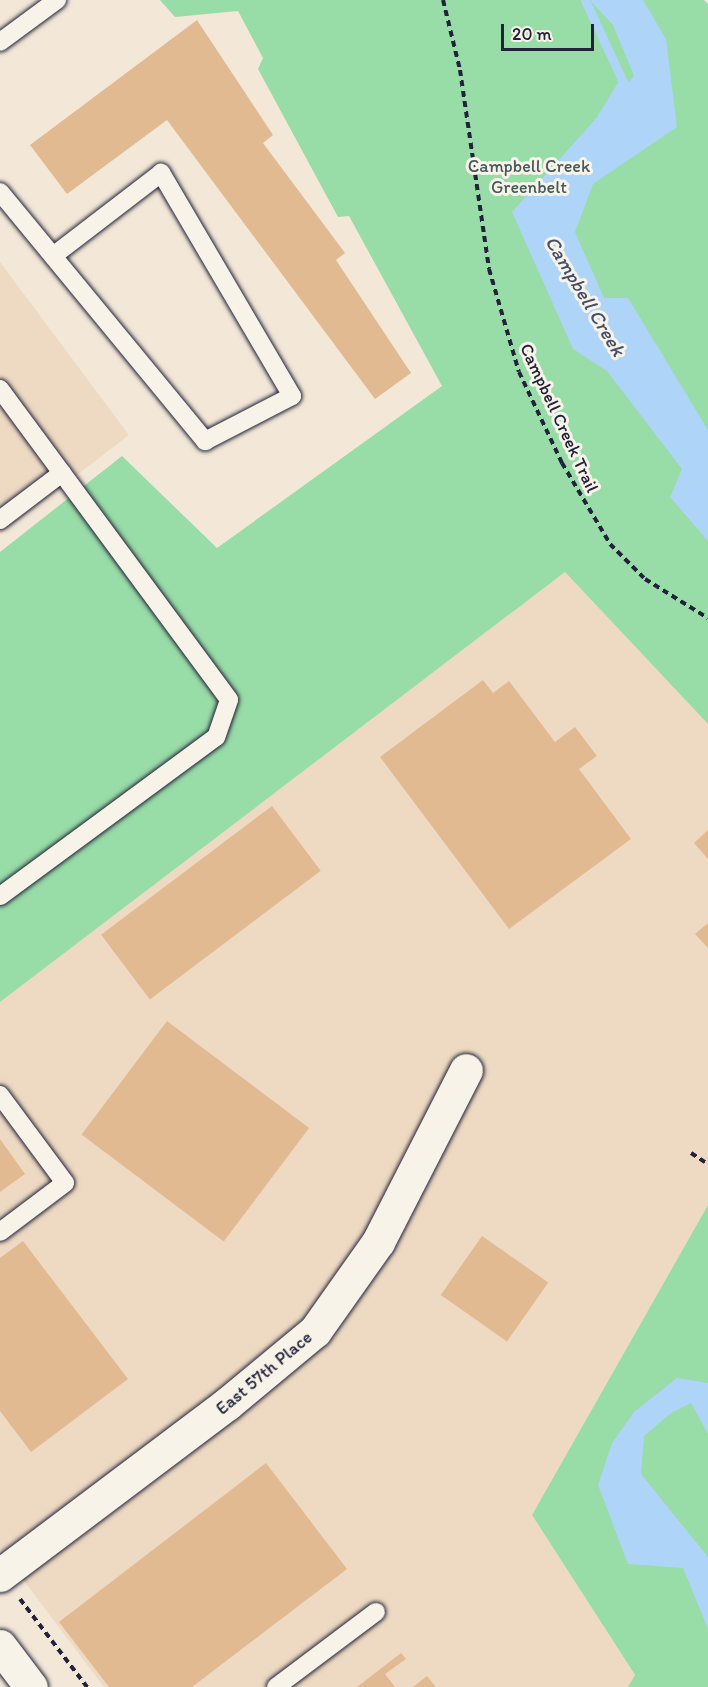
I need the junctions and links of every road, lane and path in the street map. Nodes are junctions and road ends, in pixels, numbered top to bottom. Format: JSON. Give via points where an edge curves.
{"nodes":[{"id":1,"x":57,"y":0,"type":"edge"},
{"id":2,"x":442,"y":0,"type":"edge"},
{"id":3,"x":0,"y":42,"type":"edge"},
{"id":4,"x":0,"y":192,"type":"edge"},
{"id":5,"x":53,"y":256,"type":"junction"},
{"id":6,"x":0,"y":389,"type":"edge"},
{"id":7,"x":62,"y":473,"type":"junction"},
{"id":8,"x":0,"y":520,"type":"edge"},
{"id":9,"x":708,"y":618,"type":"edge"},
{"id":10,"x":0,"y":896,"type":"edge"},
{"id":11,"x":466,"y":1070,"type":"dead end"},
{"id":12,"x":0,"y":1095,"type":"edge"},
{"id":13,"x":691,"y":1153,"type":"dead end"},
{"id":14,"x":708,"y":1164,"type":"edge"},
{"id":15,"x":1,"y":1230,"type":"edge"},
{"id":16,"x":1,"y":1574,"type":"edge"},
{"id":17,"x":376,"y":1612,"type":"dead end"},
{"id":18,"x":0,"y":1647,"type":"edge"},
{"id":19,"x":31,"y":1687,"type":"edge"},
{"id":20,"x":87,"y":1687,"type":"edge"},
{"id":21,"x":276,"y":1687,"type":"edge"}],
"edges":[{"from":1,"to":3,"type":"lane"},
{"from":2,"to":9,"type":"path","name":"Campbell Creek Trail","via":[[459,70],[489,269],[519,372],[562,463],[610,544],[645,579]]},
{"from":4,"to":5,"type":"lane"},
{"from":5,"to":5,"type":"lane","via":[[161,173],[292,396],[205,441]]},
{"from":6,"to":7,"type":"lane"},
{"from":7,"to":8,"type":"lane"},
{"from":7,"to":10,"type":"lane","via":[[229,700],[216,736]]},
{"from":11,"to":16,"type":"street","name":"East 57th Place","via":[[378,1242],[315,1331],[208,1419]]},
{"from":12,"to":15,"type":"lane","via":[[65,1183]]},
{"from":13,"to":14,"type":"path"},
{"from":16,"to":20,"type":"path"},
{"from":17,"to":21,"type":"lane"},
{"from":18,"to":19,"type":"street"}]}
